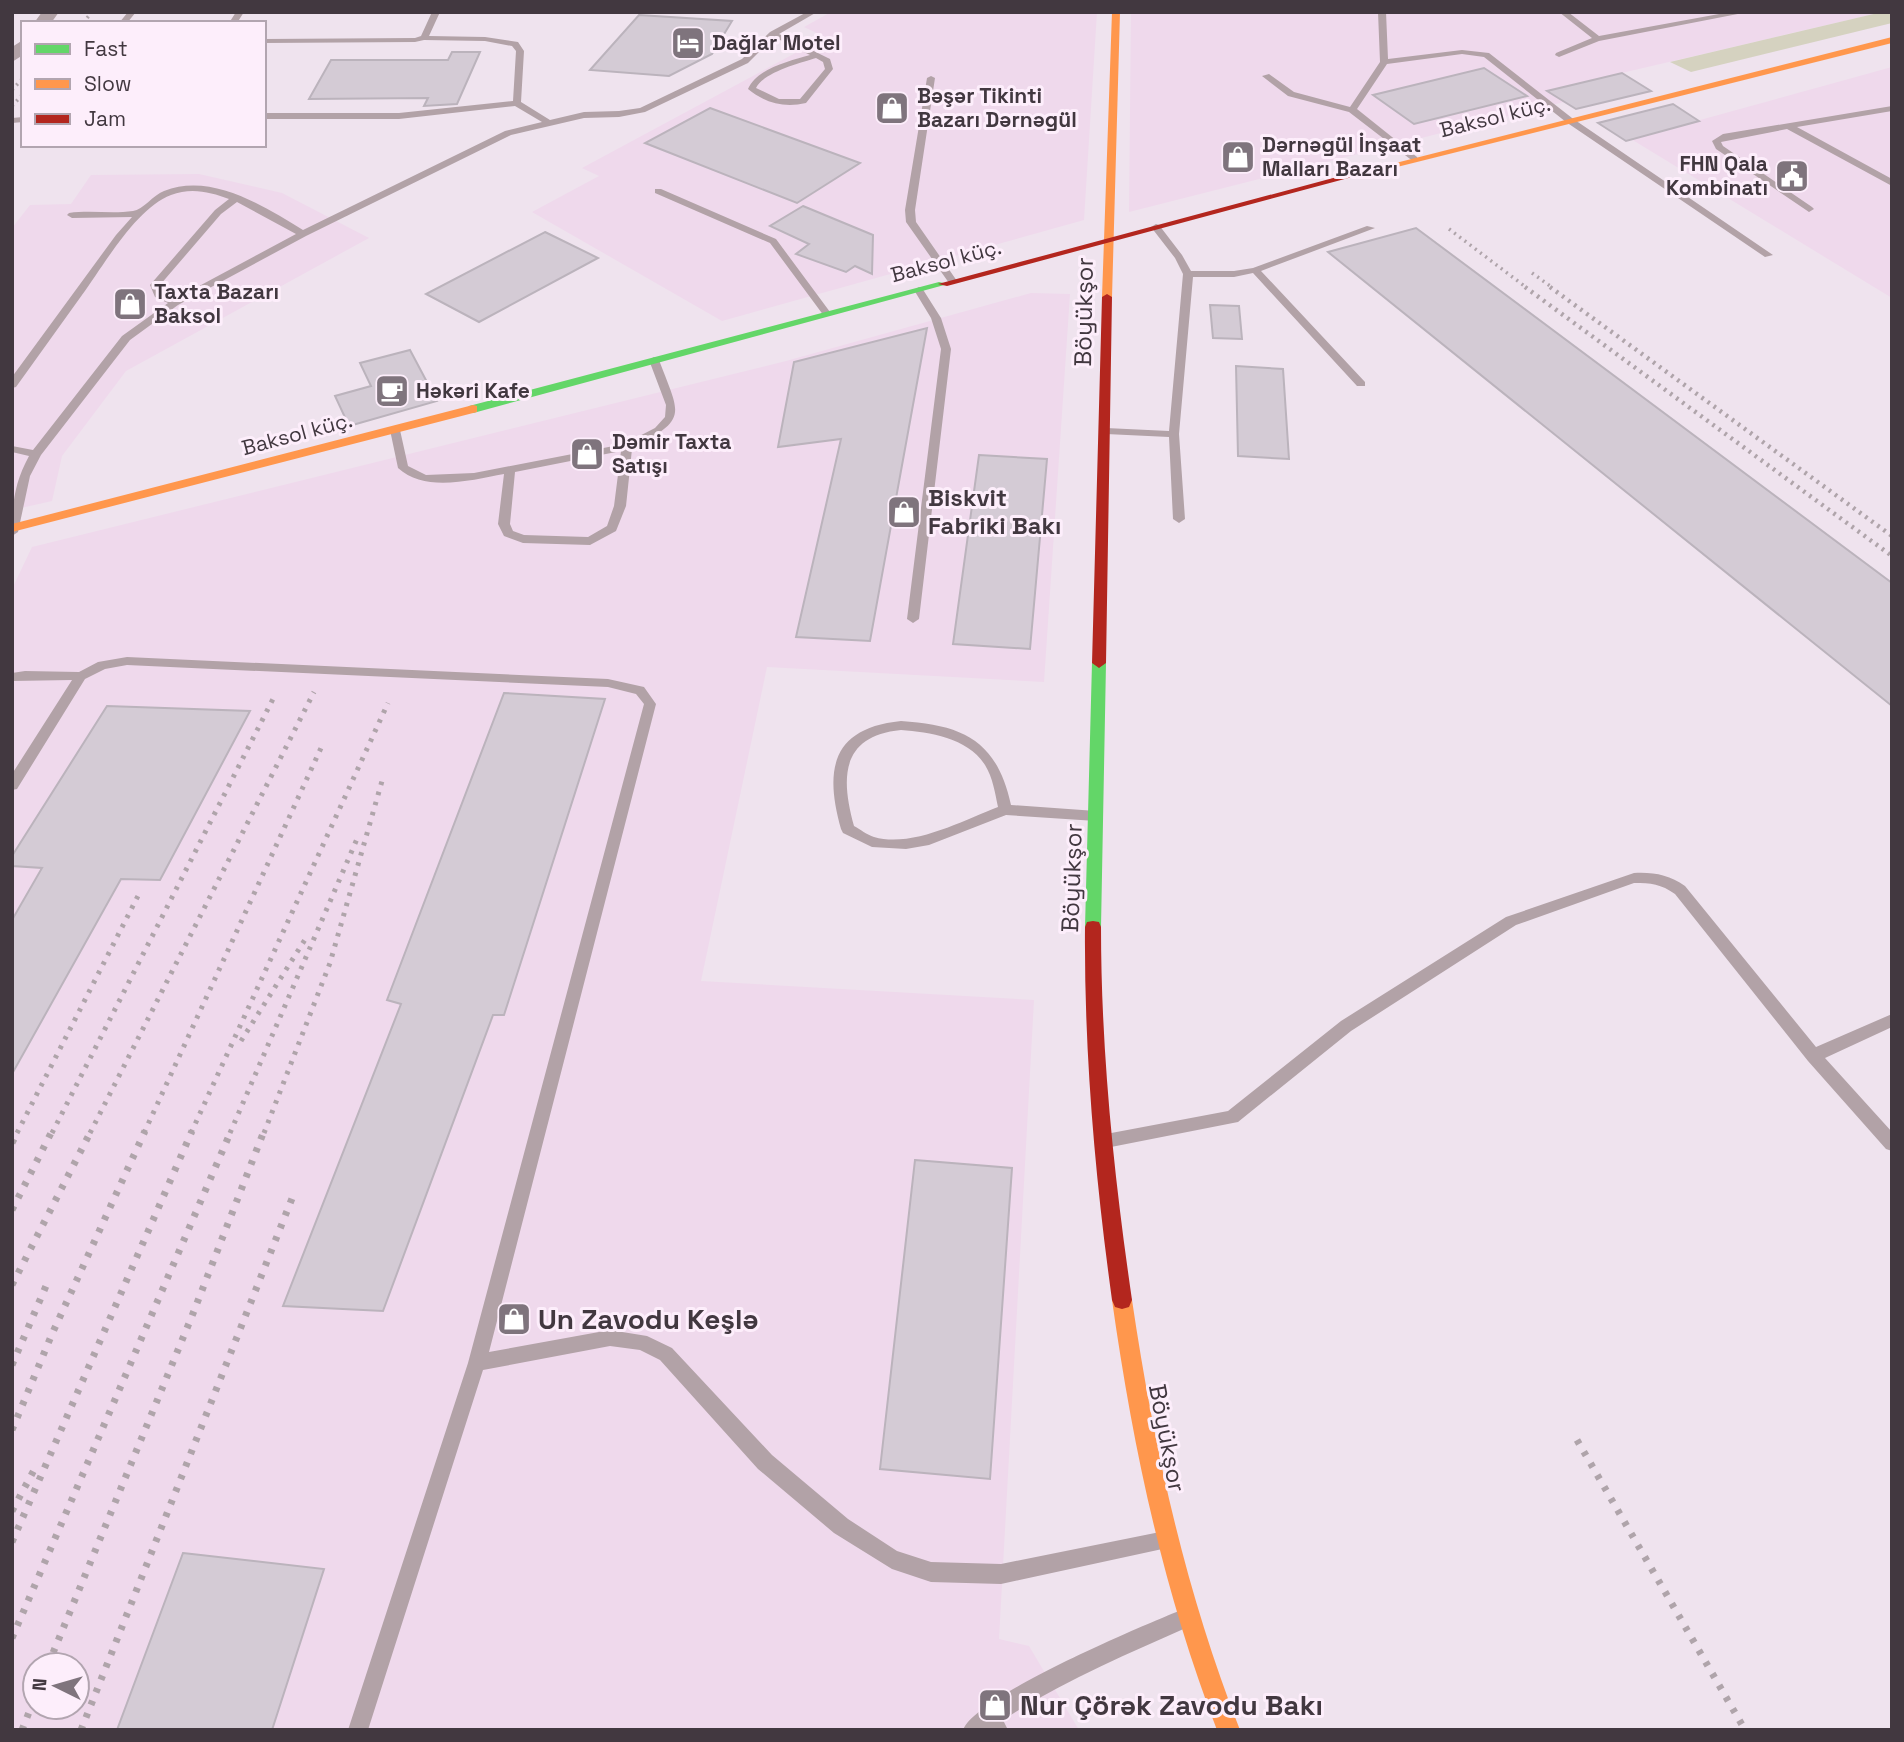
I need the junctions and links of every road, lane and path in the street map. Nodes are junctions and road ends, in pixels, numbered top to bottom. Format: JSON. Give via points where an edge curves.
{"nodes":[{"id":1,"x":436,"y":12,"type":"edge"},
{"id":2,"x":813,"y":12,"type":"edge"},
{"id":3,"x":1116,"y":12,"type":"edge"},
{"id":4,"x":1382,"y":12,"type":"edge"},
{"id":5,"x":1563,"y":12,"type":"edge"},
{"id":6,"x":1744,"y":12,"type":"edge"},
{"id":7,"x":773,"y":34,"type":"junction"},
{"id":8,"x":424,"y":37,"type":"junction"},
{"id":9,"x":1597,"y":40,"type":"junction"},
{"id":10,"x":1892,"y":40,"type":"edge"},
{"id":11,"x":266,"y":41,"type":"edge"},
{"id":12,"x":817,"y":55,"type":"junction"},
{"id":13,"x":1559,"y":55,"type":"dead end"},
{"id":14,"x":1384,"y":62,"type":"junction"},
{"id":15,"x":1266,"y":76,"type":"dead end"},
{"id":16,"x":931,"y":78,"type":"dead end"},
{"id":17,"x":517,"y":103,"type":"junction"},
{"id":18,"x":1892,"y":108,"type":"edge"},
{"id":19,"x":1352,"y":110,"type":"junction"},
{"id":20,"x":266,"y":116,"type":"edge"},
{"id":21,"x":1569,"y":120,"type":"junction"},
{"id":22,"x":547,"y":122,"type":"junction"},
{"id":23,"x":1787,"y":125,"type":"junction"},
{"id":24,"x":1413,"y":159,"type":"junction"},
{"id":25,"x":1892,"y":183,"type":"edge"},
{"id":26,"x":658,"y":191,"type":"dead end"},
{"id":27,"x":236,"y":198,"type":"junction"},
{"id":28,"x":1809,"y":208,"type":"dead end"},
{"id":29,"x":139,"y":214,"type":"junction"},
{"id":30,"x":72,"y":215,"type":"dead end"},
{"id":31,"x":1156,"y":227,"type":"junction"},
{"id":32,"x":1370,"y":228,"type":"dead end"},
{"id":33,"x":303,"y":234,"type":"junction"},
{"id":34,"x":1108,"y":240,"type":"junction"},
{"id":35,"x":1768,"y":255,"type":"dead end"},
{"id":36,"x":1255,"y":270,"type":"junction"},
{"id":37,"x":1188,"y":274,"type":"junction"},
{"id":38,"x":952,"y":281,"type":"junction"},
{"id":39,"x":919,"y":290,"type":"junction"},
{"id":40,"x":174,"y":303,"type":"junction"},
{"id":41,"x":827,"y":314,"type":"junction"},
{"id":42,"x":654,"y":360,"type":"junction"},
{"id":43,"x":1361,"y":384,"type":"dead end"},
{"id":44,"x":12,"y":385,"type":"edge"},
{"id":45,"x":395,"y":430,"type":"junction"},
{"id":46,"x":1106,"y":431,"type":"junction"},
{"id":47,"x":1174,"y":434,"type":"junction"},
{"id":48,"x":627,"y":447,"type":"junction"},
{"id":49,"x":12,"y":449,"type":"edge"},
{"id":50,"x":36,"y":454,"type":"junction"},
{"id":51,"x":510,"y":469,"type":"junction"},
{"id":52,"x":1179,"y":519,"type":"dead end"},
{"id":53,"x":13,"y":529,"type":"edge"},
{"id":54,"x":913,"y":619,"type":"dead end"},
{"id":55,"x":81,"y":676,"type":"junction"},
{"id":56,"x":12,"y":677,"type":"edge"},
{"id":57,"x":12,"y":785,"type":"edge"},
{"id":58,"x":1006,"y":810,"type":"junction"},
{"id":59,"x":1097,"y":816,"type":"junction"},
{"id":60,"x":1892,"y":1020,"type":"edge"},
{"id":61,"x":1813,"y":1056,"type":"junction"},
{"id":62,"x":1101,"y":1142,"type":"junction"},
{"id":63,"x":1892,"y":1144,"type":"edge"},
{"id":64,"x":477,"y":1363,"type":"junction"},
{"id":65,"x":1165,"y":1540,"type":"junction"},
{"id":66,"x":1188,"y":1617,"type":"junction"},
{"id":67,"x":994,"y":1723,"type":"edge"},
{"id":68,"x":358,"y":1730,"type":"edge"},
{"id":69,"x":973,"y":1730,"type":"edge"},
{"id":70,"x":1228,"y":1730,"type":"edge"}],
"edges":[{"from":1,"to":8,"type":"lane"},
{"from":2,"to":7,"type":"lane"},
{"from":3,"to":34,"type":"main road","name":"Böyükşor"},
{"from":4,"to":14,"type":"lane"},
{"from":5,"to":9,"type":"lane"},
{"from":6,"to":9,"type":"lane"},
{"from":7,"to":12,"type":"lane"},
{"from":7,"to":22,"type":"lane","via":[[745,61],[642,110]]},
{"from":8,"to":11,"type":"lane"},
{"from":8,"to":17,"type":"lane","via":[[515,44],[520,51]]},
{"from":9,"to":13,"type":"lane"},
{"from":10,"to":21,"type":"main road","name":"Baksol küç."},
{"from":12,"to":12,"type":"lane","via":[[766,74],[752,89],[777,102],[803,101],[829,69],[827,61]]},
{"from":14,"to":19,"type":"lane"},
{"from":14,"to":21,"type":"lane","via":[[1462,52],[1486,55]]},
{"from":15,"to":19,"type":"lane","via":[[1291,94]]},
{"from":16,"to":38,"type":"lane","via":[[911,222]]},
{"from":17,"to":20,"type":"lane","via":[[400,116]]},
{"from":17,"to":22,"type":"lane"},
{"from":18,"to":23,"type":"lane"},
{"from":19,"to":24,"type":"lane"},
{"from":21,"to":24,"type":"main road","name":"Baksol küç."},
{"from":21,"to":35,"type":"lane"},
{"from":22,"to":33,"type":"lane","via":[[497,138]]},
{"from":23,"to":25,"type":"lane"},
{"from":23,"to":28,"type":"lane","via":[[1716,141]]},
{"from":24,"to":31,"type":"main road","name":"Baksol küç."},
{"from":26,"to":41,"type":"lane","via":[[773,241]]},
{"from":27,"to":29,"type":"lane","via":[[208,190],[169,191]]},
{"from":27,"to":33,"type":"lane","via":[[265,209]]},
{"from":27,"to":40,"type":"lane","via":[[218,212],[155,285],[158,295]]},
{"from":29,"to":30,"type":"lane"},
{"from":29,"to":44,"type":"lane"},
{"from":31,"to":34,"type":"main road","name":"Baksol küç."},
{"from":31,"to":37,"type":"lane"},
{"from":32,"to":36,"type":"lane"},
{"from":33,"to":40,"type":"lane"},
{"from":34,"to":38,"type":"main road","name":"Baksol küç."},
{"from":34,"to":46,"type":"main road","name":"Böyükşor"},
{"from":36,"to":37,"type":"lane"},
{"from":36,"to":43,"type":"lane"},
{"from":37,"to":47,"type":"lane"},
{"from":38,"to":39,"type":"main road","name":"Baksol küç."},
{"from":39,"to":41,"type":"main road","name":"Baksol küç."},
{"from":39,"to":54,"type":"lane","via":[[936,318],[946,349]]},
{"from":40,"to":50,"type":"lane","via":[[126,338]]},
{"from":41,"to":42,"type":"main road","name":"Baksol küç."},
{"from":42,"to":45,"type":"main road","name":"Baksol küç."},
{"from":42,"to":48,"type":"lane","via":[[671,405],[670,418],[659,430]]},
{"from":45,"to":51,"type":"lane","via":[[403,468],[424,480]]},
{"from":45,"to":53,"type":"main road","name":"Baksol küç."},
{"from":46,"to":47,"type":"lane"},
{"from":46,"to":59,"type":"main road","name":"Böyükşor"},
{"from":47,"to":52,"type":"lane"},
{"from":48,"to":51,"type":"lane"},
{"from":48,"to":51,"type":"lane","via":[[620,506],[612,528],[590,541],[523,539],[508,533],[503,524]]},
{"from":49,"to":50,"type":"lane"},
{"from":50,"to":53,"type":"lane","via":[[20,490]]},
{"from":55,"to":56,"type":"lane"},
{"from":55,"to":57,"type":"lane"},
{"from":55,"to":64,"type":"lane","via":[[102,665],[127,661],[608,683],[640,690],[650,704]]},
{"from":58,"to":58,"type":"lane","via":[[924,841],[872,842],[848,830],[844,817],[839,796],[845,754],[856,740],[872,731],[924,726],[943,730],[986,756]]},
{"from":58,"to":59,"type":"lane"},
{"from":59,"to":62,"type":"main road","name":"Böyükşor","via":[[1092,982]]},
{"from":60,"to":61,"type":"lane"},
{"from":61,"to":62,"type":"lane","via":[[1680,890],[1665,879],[1634,878],[1511,921],[1346,1026],[1232,1117]]},
{"from":61,"to":63,"type":"lane"},
{"from":62,"to":65,"type":"main road","name":"Böyükşor","via":[[1118,1286],[1142,1435]]},
{"from":64,"to":65,"type":"lane","via":[[610,1338],[641,1342],[666,1354],[765,1462],[841,1526],[892,1559],[931,1572],[1001,1574]]},
{"from":64,"to":68,"type":"lane"},
{"from":65,"to":66,"type":"main road","name":"Böyükşor"},
{"from":66,"to":67,"type":"lane","via":[[1051,1680]]},
{"from":66,"to":70,"type":"main road","name":"Böyükşor"},
{"from":67,"to":69,"type":"lane"}]}
